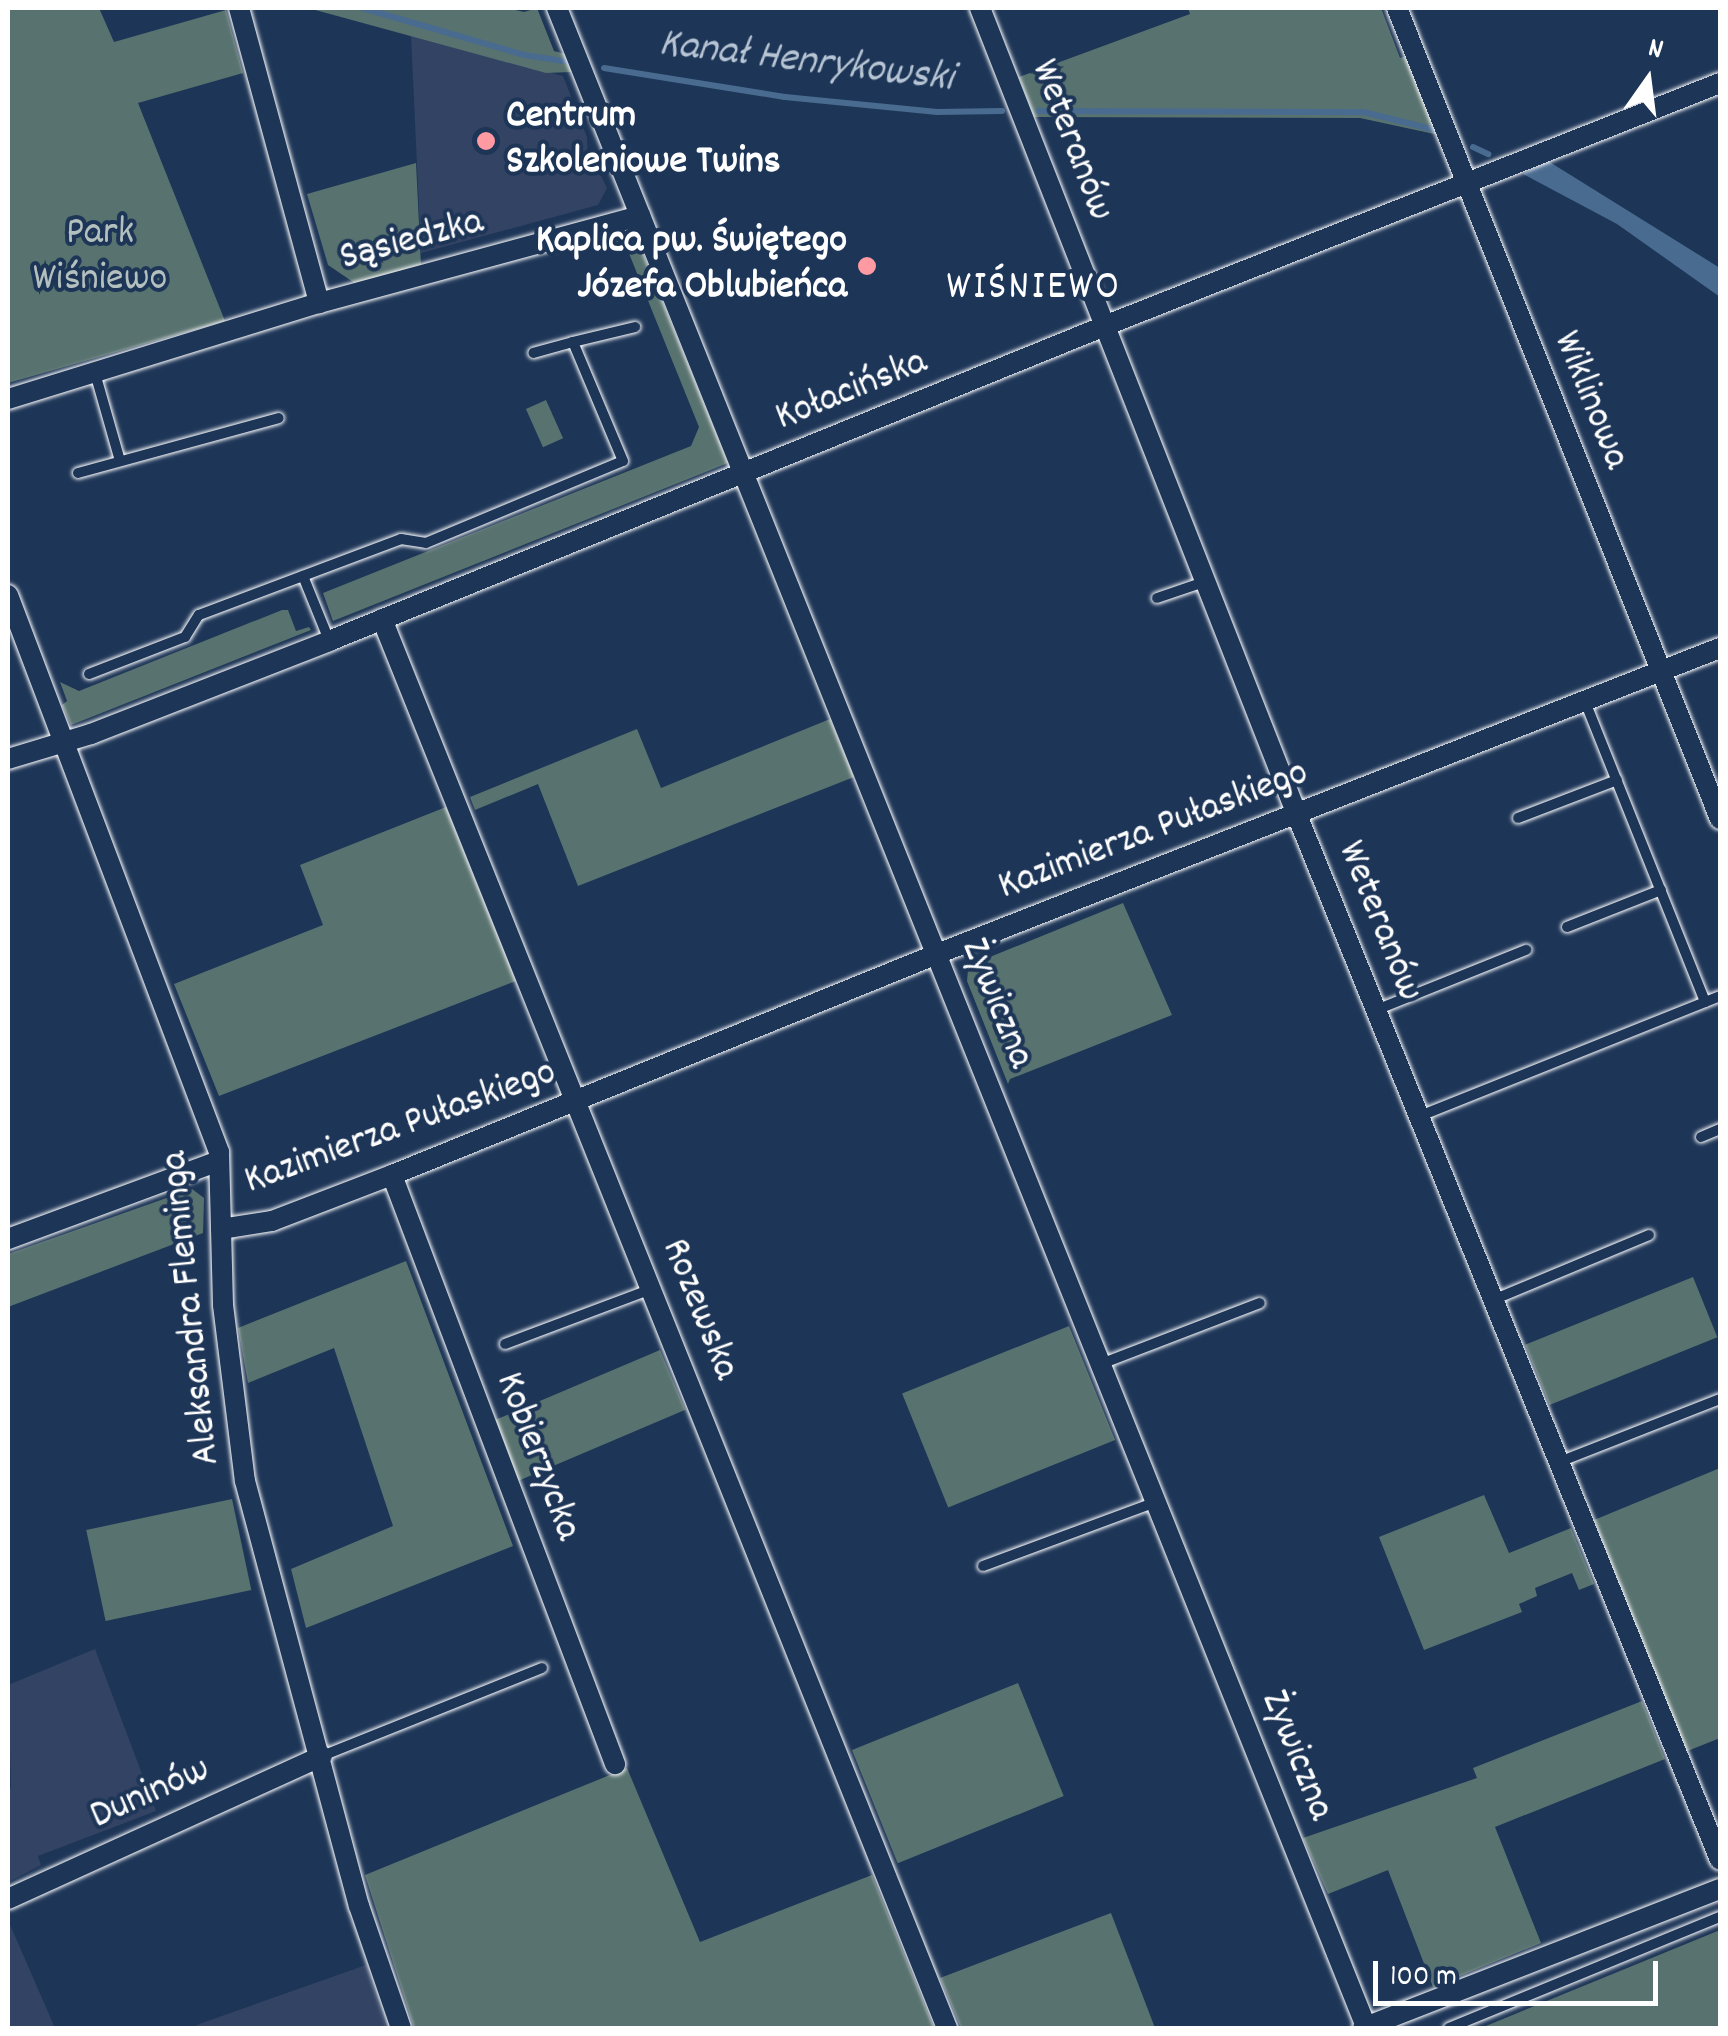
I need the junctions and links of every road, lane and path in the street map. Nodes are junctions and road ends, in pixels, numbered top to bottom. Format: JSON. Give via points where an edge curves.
{"nodes":[{"id":1,"x":239,"y":8,"type":"edge"},
{"id":2,"x":557,"y":8,"type":"edge"},
{"id":3,"x":980,"y":8,"type":"edge"},
{"id":4,"x":1397,"y":8,"type":"edge"},
{"id":5,"x":1720,"y":83,"type":"edge"},
{"id":6,"x":1465,"y":182,"type":"junction"},
{"id":7,"x":640,"y":216,"type":"junction"},
{"id":8,"x":318,"y":303,"type":"junction"},
{"id":9,"x":1105,"y":326,"type":"junction"},
{"id":10,"x":635,"y":327,"type":"dead end"},
{"id":11,"x":574,"y":342,"type":"junction"},
{"id":12,"x":533,"y":353,"type":"dead end"},
{"id":13,"x":94,"y":373,"type":"junction"},
{"id":14,"x":8,"y":399,"type":"edge"},
{"id":15,"x":279,"y":418,"type":"dead end"},
{"id":16,"x":120,"y":461,"type":"junction"},
{"id":17,"x":78,"y":473,"type":"dead end"},
{"id":18,"x":743,"y":474,"type":"junction"},
{"id":19,"x":303,"y":576,"type":"junction"},
{"id":20,"x":1205,"y":582,"type":"junction"},
{"id":21,"x":8,"y":595,"type":"edge"},
{"id":22,"x":1157,"y":598,"type":"dead end"},
{"id":23,"x":382,"y":619,"type":"junction"},
{"id":24,"x":329,"y":641,"type":"junction"},
{"id":25,"x":1720,"y":648,"type":"edge"},
{"id":26,"x":1661,"y":672,"type":"junction"},
{"id":27,"x":89,"y":674,"type":"dead end"},
{"id":28,"x":1586,"y":704,"type":"junction"},
{"id":29,"x":66,"y":742,"type":"junction"},
{"id":30,"x":8,"y":759,"type":"edge"},
{"id":31,"x":1617,"y":780,"type":"junction"},
{"id":32,"x":1297,"y":815,"type":"junction"},
{"id":33,"x":1518,"y":818,"type":"dead end"},
{"id":34,"x":1720,"y":819,"type":"edge"},
{"id":35,"x":1661,"y":890,"type":"junction"},
{"id":36,"x":1566,"y":926,"type":"dead end"},
{"id":37,"x":1526,"y":950,"type":"dead end"},
{"id":38,"x":937,"y":954,"type":"junction"},
{"id":39,"x":1720,"y":996,"type":"edge"},
{"id":40,"x":1704,"y":1002,"type":"junction"},
{"id":41,"x":1376,"y":1010,"type":"junction"},
{"id":42,"x":578,"y":1101,"type":"junction"},
{"id":43,"x":1419,"y":1116,"type":"junction"},
{"id":44,"x":1720,"y":1129,"type":"edge"},
{"id":45,"x":1701,"y":1137,"type":"dead end"},
{"id":46,"x":219,"y":1161,"type":"junction"},
{"id":47,"x":392,"y":1175,"type":"junction"},
{"id":48,"x":221,"y":1229,"type":"junction"},
{"id":49,"x":1649,"y":1234,"type":"dead end"},
{"id":50,"x":8,"y":1238,"type":"edge"},
{"id":51,"x":652,"y":1288,"type":"junction"},
{"id":52,"x":1492,"y":1300,"type":"junction"},
{"id":53,"x":1260,"y":1303,"type":"dead end"},
{"id":54,"x":505,"y":1344,"type":"dead end"},
{"id":55,"x":1101,"y":1364,"type":"junction"},
{"id":56,"x":1720,"y":1399,"type":"edge"},
{"id":57,"x":1558,"y":1462,"type":"junction"},
{"id":58,"x":1156,"y":1502,"type":"junction"},
{"id":59,"x":983,"y":1566,"type":"dead end"},
{"id":60,"x":542,"y":1668,"type":"dead end"},
{"id":61,"x":322,"y":1756,"type":"junction"},
{"id":62,"x":615,"y":1764,"type":"dead end"},
{"id":63,"x":1720,"y":1860,"type":"edge"},
{"id":64,"x":1720,"y":1889,"type":"edge"},
{"id":65,"x":8,"y":1899,"type":"edge"},
{"id":66,"x":1720,"y":1917,"type":"edge"},
{"id":67,"x":401,"y":2028,"type":"edge"},
{"id":68,"x":947,"y":2028,"type":"edge"},
{"id":69,"x":1365,"y":2028,"type":"edge"},
{"id":70,"x":1449,"y":2028,"type":"edge"}],
"edges":[{"from":1,"to":8,"type":"street","name":"Sąsiedzka"},
{"from":2,"to":7,"type":"street","name":"Żywiczna"},
{"from":3,"to":9,"type":"street","name":"Weteranów"},
{"from":4,"to":6,"type":"street","name":"Wiklinowa"},
{"from":5,"to":6,"type":"street","name":"Kołacińska"},
{"from":6,"to":9,"type":"street","name":"Kołacińska"},
{"from":6,"to":26,"type":"street","name":"Wiklinowa"},
{"from":7,"to":8,"type":"street","name":"Sąsiedzka"},
{"from":7,"to":18,"type":"street","name":"Żywiczna"},
{"from":8,"to":13,"type":"street","name":"Sąsiedzka"},
{"from":9,"to":18,"type":"street","name":"Kołacińska"},
{"from":9,"to":20,"type":"street","name":"Weteranów"},
{"from":10,"to":11,"type":"lane"},
{"from":11,"to":12,"type":"lane"},
{"from":11,"to":19,"type":"lane","via":[[623,461],[426,543],[401,539]]},
{"from":13,"to":14,"type":"street","name":"Sąsiedzka"},
{"from":13,"to":16,"type":"lane"},
{"from":15,"to":16,"type":"lane"},
{"from":16,"to":17,"type":"lane"},
{"from":18,"to":23,"type":"street","name":"Kołacińska"},
{"from":18,"to":38,"type":"street","name":"Żywiczna"},
{"from":19,"to":24,"type":"lane"},
{"from":19,"to":27,"type":"lane","via":[[199,615],[186,637]]},
{"from":20,"to":22,"type":"lane"},
{"from":20,"to":32,"type":"street","name":"Weteranów"},
{"from":21,"to":29,"type":"street","name":"Aleksandra Fleminga"},
{"from":23,"to":24,"type":"street","name":"Kołacińska"},
{"from":23,"to":42,"type":"street","name":"Rozewska"},
{"from":24,"to":29,"type":"street","name":"Kołacińska"},
{"from":25,"to":26,"type":"street","name":"Kazimierza Pułaskiego"},
{"from":26,"to":28,"type":"street","name":"Kazimierza Pułaskiego"},
{"from":26,"to":34,"type":"street","name":"Wiklinowa"},
{"from":28,"to":31,"type":"lane"},
{"from":28,"to":32,"type":"street","name":"Kazimierza Pułaskiego"},
{"from":29,"to":30,"type":"street","name":"Kołacińska"},
{"from":29,"to":46,"type":"street","name":"Aleksandra Fleminga"},
{"from":31,"to":33,"type":"lane"},
{"from":31,"to":35,"type":"lane"},
{"from":32,"to":38,"type":"street","name":"Kazimierza Pułaskiego"},
{"from":32,"to":41,"type":"street","name":"Weteranów"},
{"from":35,"to":36,"type":"lane"},
{"from":35,"to":40,"type":"lane"},
{"from":37,"to":41,"type":"lane"},
{"from":38,"to":42,"type":"street","name":"Kazimierza Pułaskiego"},
{"from":38,"to":55,"type":"street","name":"Żywiczna"},
{"from":39,"to":40,"type":"lane"},
{"from":40,"to":43,"type":"lane"},
{"from":41,"to":43,"type":"street","name":"Weteranów"},
{"from":42,"to":47,"type":"street","name":"Kazimierza Pułaskiego"},
{"from":42,"to":51,"type":"street","name":"Rozewska"},
{"from":43,"to":52,"type":"street","name":"Weteranów"},
{"from":44,"to":45,"type":"lane"},
{"from":46,"to":48,"type":"street","name":"Aleksandra Fleminga"},
{"from":46,"to":50,"type":"street"},
{"from":47,"to":48,"type":"street","name":"Kazimierza Pułaskiego","via":[[272,1222]]},
{"from":47,"to":62,"type":"street","name":"Kobierzycka"},
{"from":48,"to":61,"type":"street","name":"Aleksandra Fleminga","via":[[228,1371],[245,1481]]},
{"from":49,"to":52,"type":"lane"},
{"from":51,"to":54,"type":"lane"},
{"from":51,"to":68,"type":"street","name":"Rozewska"},
{"from":52,"to":57,"type":"street","name":"Weteranów"},
{"from":53,"to":55,"type":"lane"},
{"from":55,"to":58,"type":"street","name":"Żywiczna"},
{"from":56,"to":57,"type":"lane"},
{"from":57,"to":63,"type":"street","name":"Weteranów"},
{"from":58,"to":59,"type":"lane"},
{"from":58,"to":69,"type":"street","name":"Żywiczna"},
{"from":60,"to":61,"type":"lane"},
{"from":61,"to":65,"type":"street","name":"Duninów"},
{"from":61,"to":67,"type":"street","name":"Aleksandra Fleminga","via":[[359,1906]]},
{"from":64,"to":69,"type":"street"},
{"from":66,"to":70,"type":"lane"}]}
